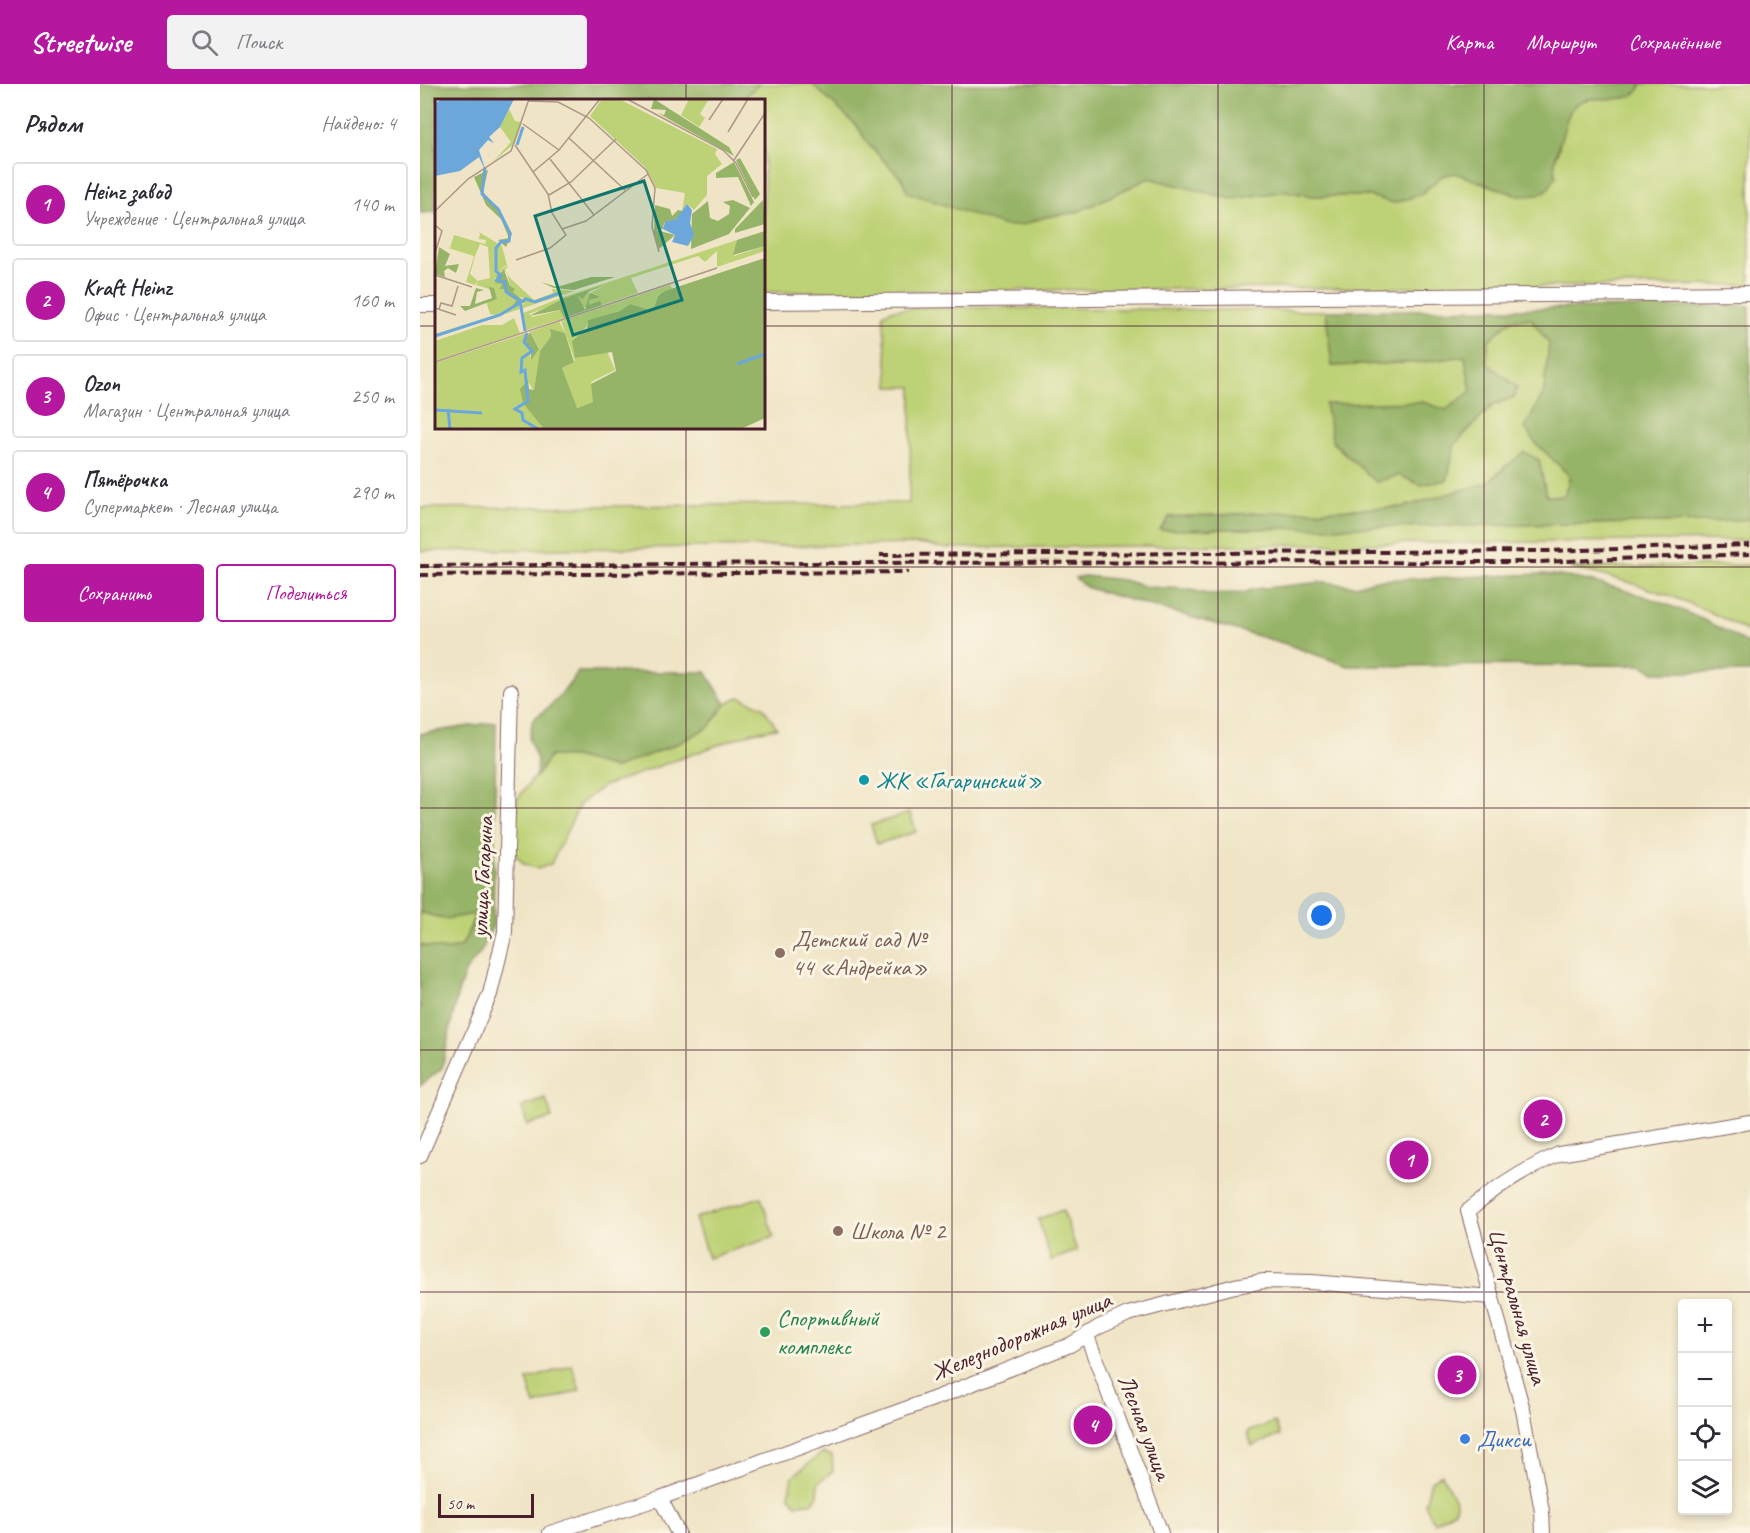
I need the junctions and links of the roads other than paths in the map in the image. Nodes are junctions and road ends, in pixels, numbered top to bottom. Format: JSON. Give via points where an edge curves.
{"nodes":[{"id":1,"x":1750,"y":292,"type":"edge"},
{"id":2,"x":765,"y":302,"type":"edge"},
{"id":3,"x":511,"y":691,"type":"dead end"},
{"id":4,"x":1750,"y":1122,"type":"edge"},
{"id":5,"x":420,"y":1156,"type":"edge"},
{"id":6,"x":1492,"y":1297,"type":"junction"},
{"id":7,"x":1087,"y":1336,"type":"junction"},
{"id":8,"x":660,"y":1498,"type":"junction"},
{"id":9,"x":550,"y":1533,"type":"edge"},
{"id":10,"x":678,"y":1533,"type":"edge"},
{"id":11,"x":1161,"y":1533,"type":"edge"},
{"id":12,"x":1543,"y":1533,"type":"edge"}],
"edges":[{"from":1,"to":2,"type":"street"},
{"from":3,"to":5,"type":"street","name":"улица Гагарина","via":[[505,932],[490,994]]},
{"from":4,"to":6,"type":"street","name":"Центральная улица","via":[[1559,1154],[1498,1186],[1468,1211]]},
{"from":6,"to":7,"type":"street","name":"Железнодорожная улица","via":[[1264,1281],[1128,1314]]},
{"from":6,"to":12,"type":"street","name":"Центральная улица","via":[[1524,1410]]},
{"from":7,"to":8,"type":"street","name":"Железнодорожная улица","via":[[941,1396]]},
{"from":7,"to":11,"type":"street","name":"Лесная улица"},
{"from":8,"to":9,"type":"street","name":"Железнодорожная улица"},
{"from":8,"to":10,"type":"street"}]}
